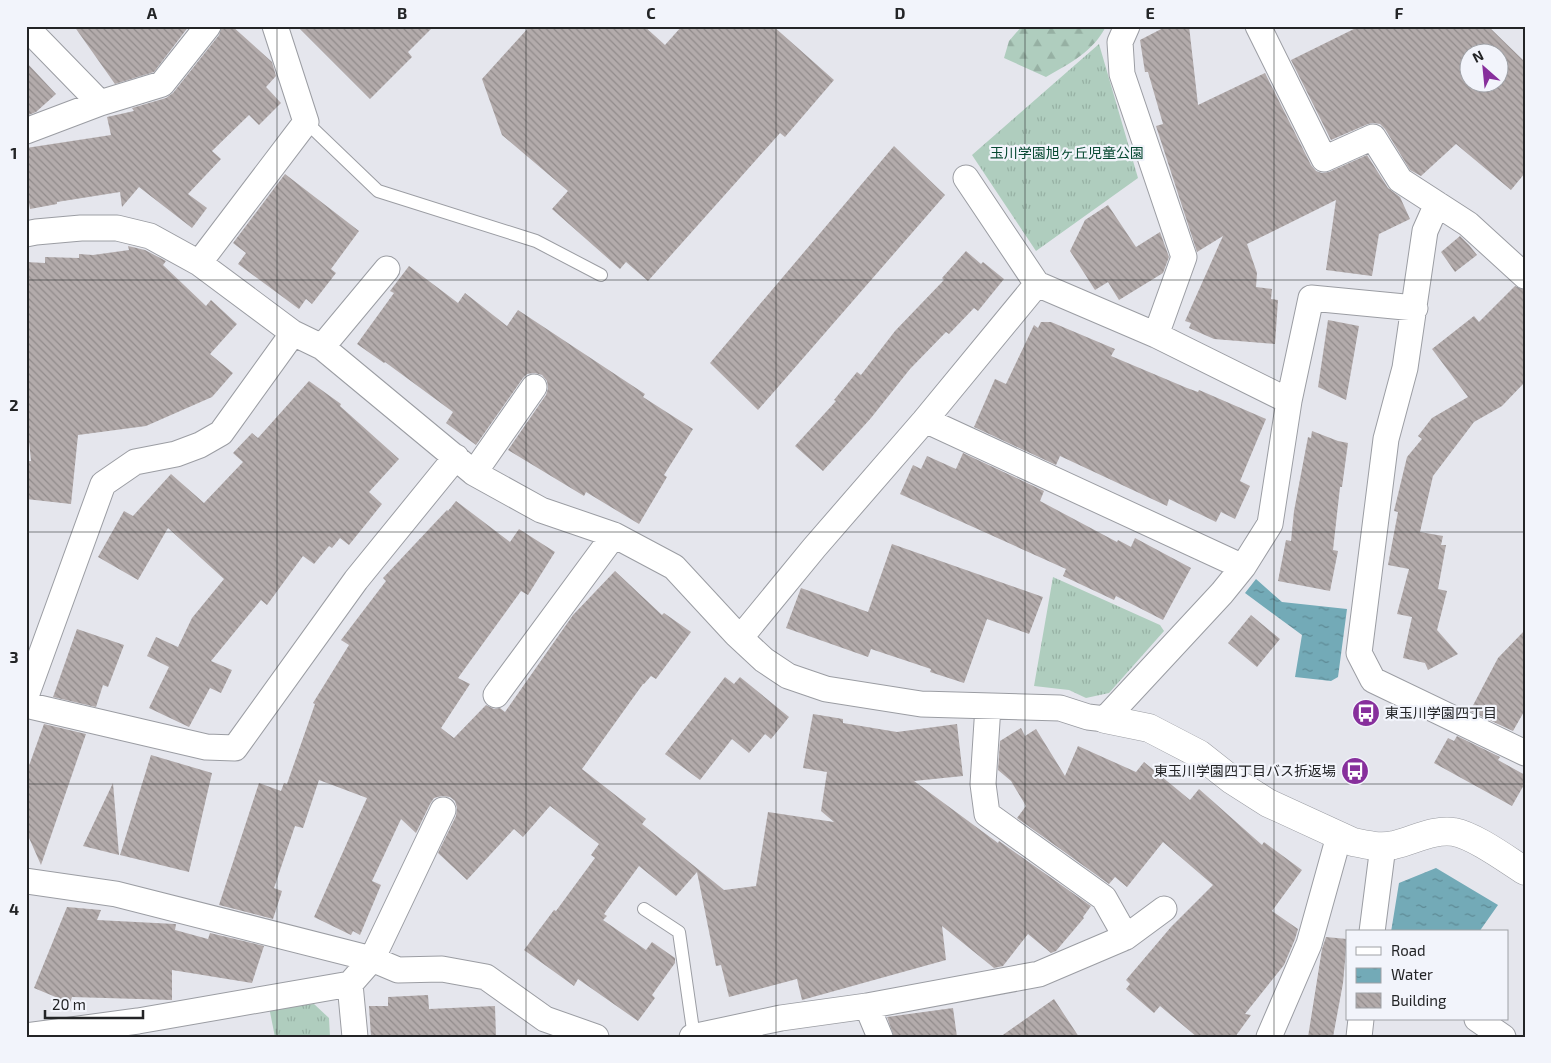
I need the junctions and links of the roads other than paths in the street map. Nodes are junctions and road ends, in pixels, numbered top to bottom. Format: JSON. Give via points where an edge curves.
{"nodes":[{"id":1,"x":208,"y":26,"type":"edge"},
{"id":2,"x":275,"y":26,"type":"edge"},
{"id":3,"x":1127,"y":26,"type":"edge"},
{"id":4,"x":1258,"y":26,"type":"edge"},
{"id":5,"x":26,"y":27,"type":"edge"},
{"id":6,"x":100,"y":104,"type":"junction"},
{"id":7,"x":306,"y":122,"type":"junction"},
{"id":8,"x":26,"y":131,"type":"edge"},
{"id":9,"x":966,"y":178,"type":"dead end"},
{"id":10,"x":1437,"y":204,"type":"junction"},
{"id":11,"x":26,"y":234,"type":"edge"},
{"id":12,"x":199,"y":263,"type":"junction"},
{"id":13,"x":387,"y":269,"type":"dead end"},
{"id":14,"x":601,"y":275,"type":"dead end"},
{"id":15,"x":1525,"y":276,"type":"edge"},
{"id":16,"x":1037,"y":284,"type":"junction"},
{"id":17,"x":1415,"y":308,"type":"junction"},
{"id":18,"x":293,"y":333,"type":"junction"},
{"id":19,"x":1156,"y":335,"type":"junction"},
{"id":20,"x":322,"y":348,"type":"junction"},
{"id":21,"x":534,"y":387,"type":"dead end"},
{"id":22,"x":1289,"y":401,"type":"junction"},
{"id":23,"x":925,"y":420,"type":"junction"},
{"id":24,"x":465,"y":465,"type":"junction"},
{"id":25,"x":614,"y":535,"type":"junction"},
{"id":26,"x":1243,"y":567,"type":"junction"},
{"id":27,"x":741,"y":637,"type":"junction"},
{"id":28,"x":496,"y":695,"type":"dead end"},
{"id":29,"x":26,"y":696,"type":"edge"},
{"id":30,"x":26,"y":705,"type":"edge"},
{"id":31,"x":988,"y":706,"type":"junction"},
{"id":32,"x":1105,"y":719,"type":"junction"},
{"id":33,"x":1525,"y":753,"type":"edge"},
{"id":34,"x":443,"y":810,"type":"dead end"},
{"id":35,"x":1339,"y":836,"type":"junction"},
{"id":36,"x":1383,"y":846,"type":"junction"},
{"id":37,"x":1525,"y":871,"type":"edge"},
{"id":38,"x":26,"y":881,"type":"edge"},
{"id":39,"x":644,"y":909,"type":"dead end"},
{"id":40,"x":1164,"y":909,"type":"dead end"},
{"id":41,"x":1372,"y":930,"type":"edge"},
{"id":42,"x":1126,"y":937,"type":"junction"},
{"id":43,"x":372,"y":960,"type":"junction"},
{"id":44,"x":350,"y":984,"type":"junction"},
{"id":45,"x":867,"y":1006,"type":"junction"},
{"id":46,"x":1361,"y":1020,"type":"edge"},
{"id":47,"x":1478,"y":1020,"type":"edge"},
{"id":48,"x":545,"y":1028,"type":"edge"},
{"id":49,"x":26,"y":1036,"type":"edge"},
{"id":50,"x":355,"y":1037,"type":"edge"},
{"id":51,"x":596,"y":1037,"type":"edge"},
{"id":52,"x":693,"y":1037,"type":"edge"},
{"id":53,"x":699,"y":1037,"type":"edge"},
{"id":54,"x":880,"y":1037,"type":"edge"},
{"id":55,"x":1269,"y":1037,"type":"edge"},
{"id":56,"x":1359,"y":1037,"type":"edge"},
{"id":57,"x":1503,"y":1037,"type":"edge"}],
"edges":[{"from":1,"to":6,"type":"street","via":[[162,84]]},
{"from":2,"to":7,"type":"street"},
{"from":3,"to":19,"type":"street","via":[[1120,42],[1122,74],[1184,258]]},
{"from":4,"to":10,"type":"street","via":[[1324,159],[1373,137],[1400,180]]},
{"from":5,"to":6,"type":"street"},
{"from":6,"to":8,"type":"street"},
{"from":7,"to":12,"type":"street"},
{"from":7,"to":14,"type":"lane","via":[[378,191],[536,241]]},
{"from":9,"to":16,"type":"street"},
{"from":10,"to":15,"type":"street","via":[[1468,224]]},
{"from":10,"to":17,"type":"street","via":[[1425,231]]},
{"from":11,"to":12,"type":"street","via":[[117,228],[150,236]]},
{"from":12,"to":18,"type":"street"},
{"from":13,"to":20,"type":"street"},
{"from":16,"to":19,"type":"street"},
{"from":16,"to":23,"type":"street"},
{"from":17,"to":22,"type":"street","via":[[1311,298]]},
{"from":17,"to":33,"type":"street","via":[[1406,368],[1386,439],[1359,653],[1373,680]]},
{"from":18,"to":20,"type":"street"},
{"from":18,"to":29,"type":"street","via":[[221,433],[200,446],[135,462],[103,484]]},
{"from":19,"to":22,"type":"street"},
{"from":20,"to":24,"type":"street"},
{"from":21,"to":24,"type":"street"},
{"from":22,"to":26,"type":"street","via":[[1270,524]]},
{"from":23,"to":26,"type":"street"},
{"from":23,"to":27,"type":"street"},
{"from":24,"to":25,"type":"street","via":[[541,510]]},
{"from":24,"to":30,"type":"street","via":[[356,580],[235,748],[206,747]]},
{"from":25,"to":27,"type":"street","via":[[674,567]]},
{"from":25,"to":28,"type":"street"},
{"from":26,"to":32,"type":"street"},
{"from":27,"to":31,"type":"street","via":[[764,660],[788,676],[826,690],[921,704]]},
{"from":31,"to":32,"type":"street","via":[[1060,708]]},
{"from":31,"to":42,"type":"street","via":[[983,784],[987,814],[1104,898]]},
{"from":32,"to":35,"type":"street","via":[[1149,728],[1199,754],[1268,803]]},
{"from":34,"to":43,"type":"street"},
{"from":35,"to":36,"type":"street","via":[[1367,846]]},
{"from":35,"to":55,"type":"street","via":[[1308,944]]},
{"from":36,"to":37,"type":"street","via":[[1432,833],[1452,832],[1466,835]]},
{"from":36,"to":41,"type":"street"},
{"from":38,"to":43,"type":"street","via":[[116,894]]},
{"from":39,"to":52,"type":"lane","via":[[679,932]]},
{"from":40,"to":42,"type":"street"},
{"from":42,"to":45,"type":"street","via":[[1039,974]]},
{"from":43,"to":44,"type":"street"},
{"from":43,"to":48,"type":"street","via":[[398,970],[442,969],[486,977]]},
{"from":44,"to":49,"type":"street","via":[[140,1025]]},
{"from":44,"to":50,"type":"street"},
{"from":45,"to":53,"type":"street","via":[[781,1018]]},
{"from":45,"to":54,"type":"street"},
{"from":46,"to":56,"type":"street"},
{"from":47,"to":57,"type":"street"},
{"from":48,"to":51,"type":"street"},
{"from":52,"to":53,"type":"street"}]}
